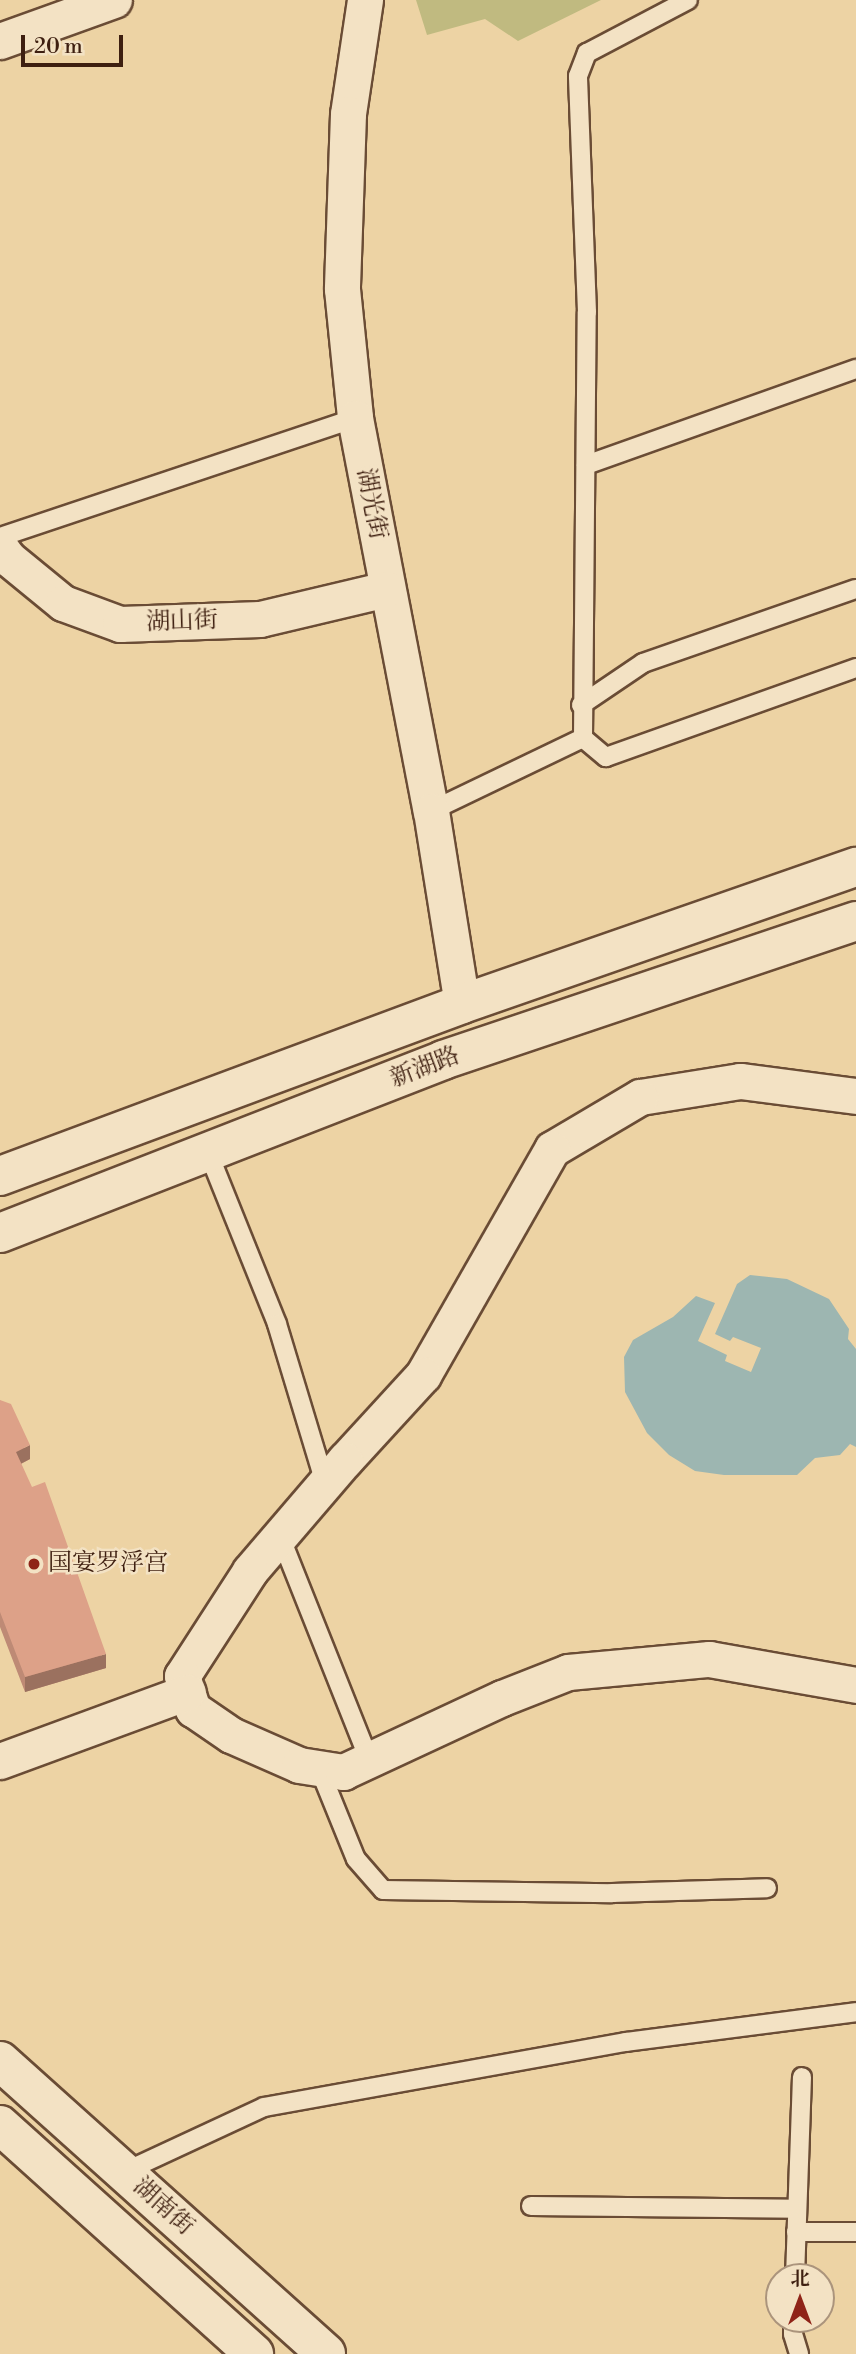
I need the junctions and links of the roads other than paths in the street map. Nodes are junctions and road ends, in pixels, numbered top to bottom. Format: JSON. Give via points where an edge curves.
{"nodes":[{"id":1,"x":114,"y":0,"type":"edge"},
{"id":2,"x":365,"y":0,"type":"edge"},
{"id":3,"x":688,"y":0,"type":"edge"},
{"id":4,"x":0,"y":41,"type":"edge"},
{"id":5,"x":856,"y":369,"type":"edge"},
{"id":6,"x":355,"y":418,"type":"junction"},
{"id":7,"x":586,"y":465,"type":"junction"},
{"id":8,"x":0,"y":537,"type":"edge"},
{"id":9,"x":0,"y":547,"type":"edge"},
{"id":10,"x":387,"y":589,"type":"junction"},
{"id":11,"x":856,"y":589,"type":"edge"},
{"id":12,"x":856,"y":668,"type":"edge"},
{"id":13,"x":582,"y":705,"type":"junction"},
{"id":14,"x":583,"y":738,"type":"junction"},
{"id":15,"x":431,"y":811,"type":"junction"},
{"id":16,"x":856,"y":867,"type":"edge"},
{"id":17,"x":856,"y":920,"type":"edge"},
{"id":18,"x":462,"y":1004,"type":"junction"},
{"id":19,"x":856,"y":1096,"type":"edge"},
{"id":20,"x":208,"y":1152,"type":"junction"},
{"id":21,"x":0,"y":1176,"type":"edge"},
{"id":22,"x":0,"y":1233,"type":"edge"},
{"id":23,"x":326,"y":1483,"type":"junction"},
{"id":24,"x":280,"y":1536,"type":"junction"},
{"id":25,"x":856,"y":1685,"type":"edge"},
{"id":26,"x":188,"y":1692,"type":"junction"},
{"id":27,"x":369,"y":1760,"type":"junction"},
{"id":28,"x":0,"y":1761,"type":"edge"},
{"id":29,"x":319,"y":1768,"type":"junction"},
{"id":30,"x":766,"y":1888,"type":"dead end"},
{"id":31,"x":856,"y":2012,"type":"edge"},
{"id":32,"x":0,"y":2061,"type":"edge"},
{"id":33,"x":802,"y":2077,"type":"dead end"},
{"id":34,"x":0,"y":2125,"type":"edge"},
{"id":35,"x":124,"y":2172,"type":"junction"},
{"id":36,"x":531,"y":2206,"type":"dead end"},
{"id":37,"x":797,"y":2209,"type":"junction"},
{"id":38,"x":796,"y":2232,"type":"junction"},
{"id":39,"x":856,"y":2232,"type":"edge"},
{"id":40,"x":795,"y":2263,"type":"edge"},
{"id":41,"x":793,"y":2333,"type":"edge"},
{"id":42,"x":254,"y":2354,"type":"edge"},
{"id":43,"x":326,"y":2354,"type":"edge"},
{"id":44,"x":799,"y":2354,"type":"edge"}],
"edges":[{"from":1,"to":4,"type":"street"},
{"from":2,"to":6,"type":"street","name":"湖光街","via":[[348,114],[342,289]]},
{"from":3,"to":7,"type":"lane","via":[[587,53],[578,76],[587,312]]},
{"from":5,"to":7,"type":"lane"},
{"from":6,"to":8,"type":"lane"},
{"from":6,"to":10,"type":"street","name":"湖光街"},
{"from":7,"to":13,"type":"lane"},
{"from":9,"to":10,"type":"street","name":"湖山街","via":[[63,603],[120,624],[260,619]]},
{"from":10,"to":15,"type":"street","name":"湖光街"},
{"from":11,"to":13,"type":"lane","via":[[643,663]]},
{"from":12,"to":14,"type":"lane","via":[[606,757]]},
{"from":13,"to":14,"type":"lane"},
{"from":14,"to":15,"type":"lane"},
{"from":15,"to":18,"type":"street","name":"湖光街"},
{"from":16,"to":18,"type":"main road","name":"新湖路"},
{"from":17,"to":20,"type":"main road","name":"新湖路","via":[[443,1060]]},
{"from":18,"to":21,"type":"main road","name":"新湖路"},
{"from":19,"to":23,"type":"street","via":[[740,1081],[640,1097],[552,1149],[423,1375]]},
{"from":20,"to":22,"type":"main road","name":"新湖路"},
{"from":20,"to":23,"type":"lane","via":[[277,1324]]},
{"from":23,"to":24,"type":"street"},
{"from":24,"to":26,"type":"street","via":[[250,1571],[182,1676]]},
{"from":24,"to":27,"type":"lane"},
{"from":25,"to":27,"type":"street","via":[[709,1659],[568,1672]]},
{"from":26,"to":28,"type":"street"},
{"from":26,"to":29,"type":"street","via":[[193,1709],[231,1735],[299,1765]]},
{"from":27,"to":29,"type":"street","via":[[343,1772]]},
{"from":29,"to":30,"type":"lane","via":[[355,1859],[383,1890]]},
{"from":31,"to":35,"type":"lane","via":[[626,2042],[264,2106]]},
{"from":32,"to":35,"type":"main road","name":"湖南街"},
{"from":33,"to":37,"type":"lane"},
{"from":34,"to":42,"type":"main road","name":"湖南街"},
{"from":35,"to":43,"type":"main road","name":"湖南街"},
{"from":36,"to":37,"type":"lane"},
{"from":37,"to":38,"type":"lane"},
{"from":38,"to":39,"type":"lane"},
{"from":38,"to":40,"type":"lane"},
{"from":41,"to":44,"type":"lane"}]}
